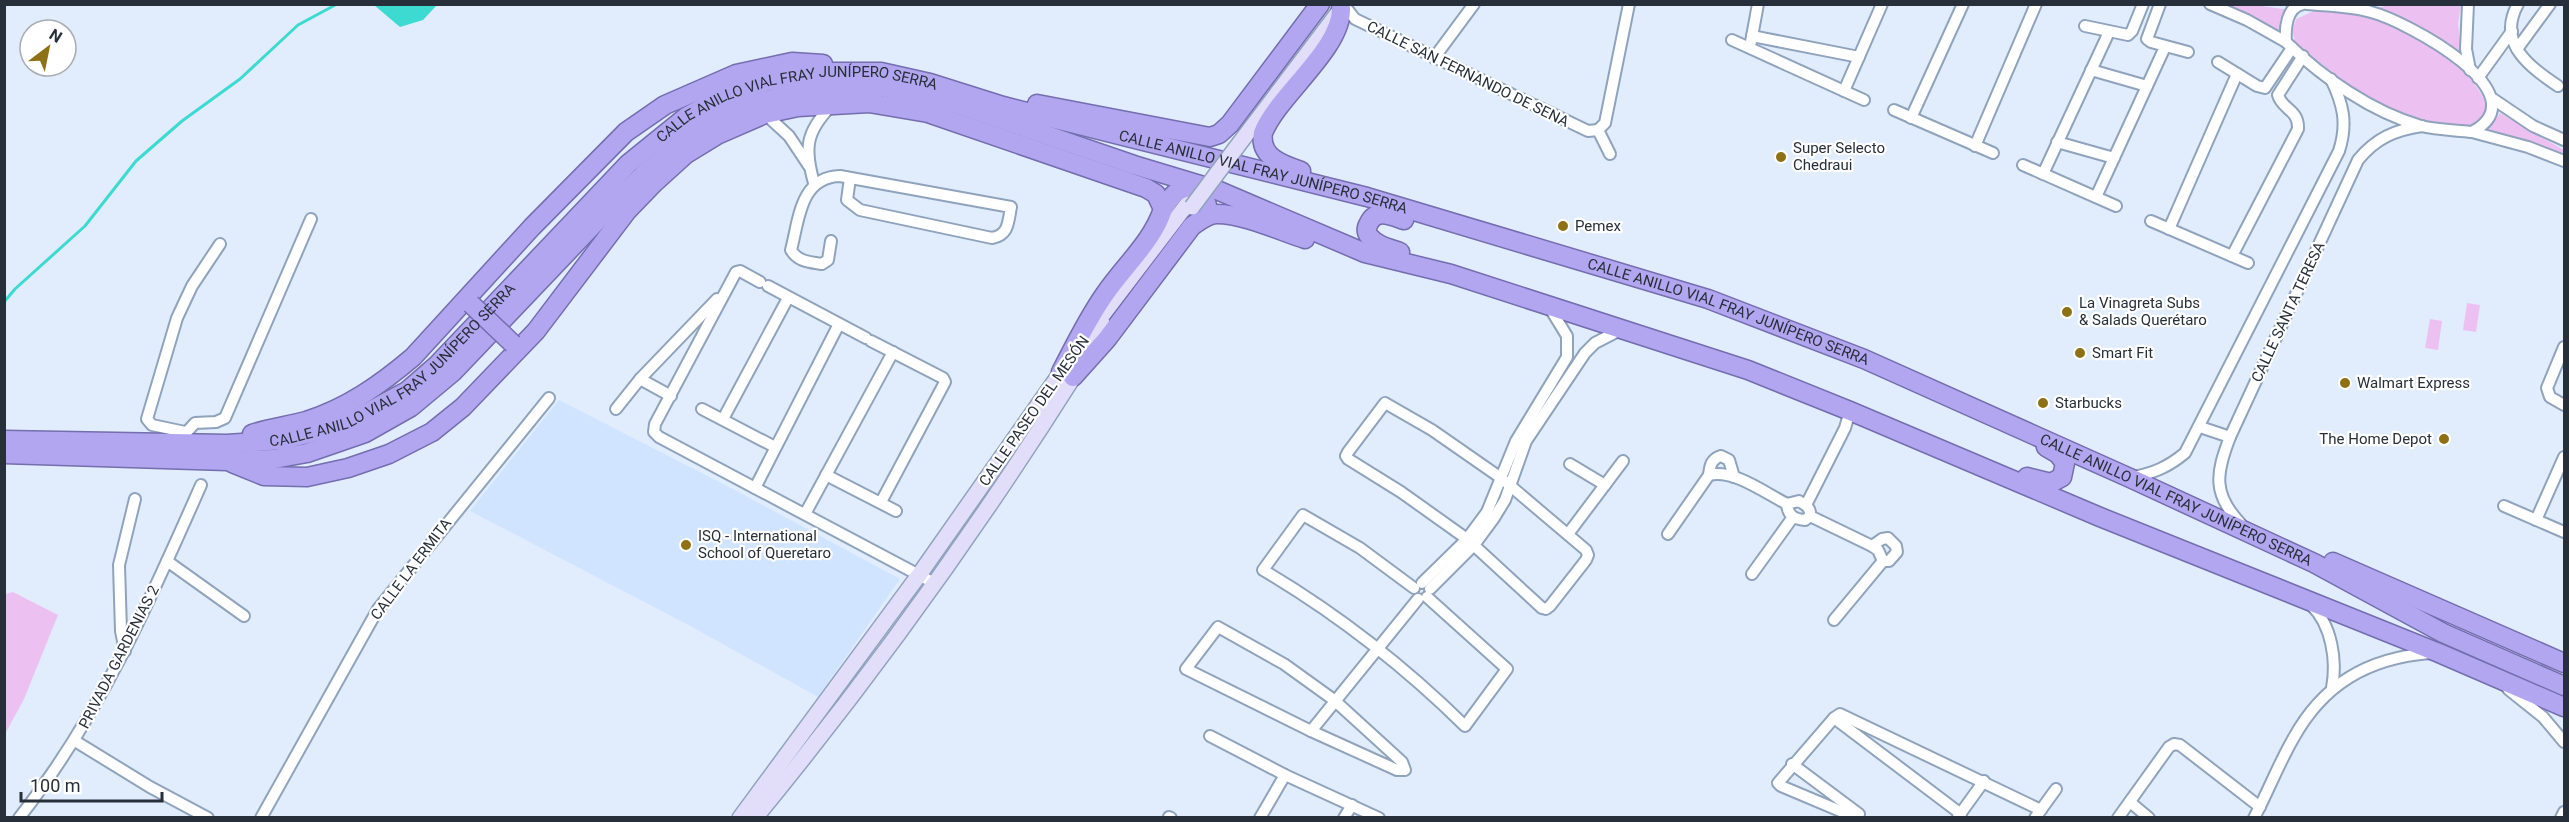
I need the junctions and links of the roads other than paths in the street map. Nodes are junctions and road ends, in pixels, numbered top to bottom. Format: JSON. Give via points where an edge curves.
{"nodes":[{"id":1,"x":1474,"y":4,"type":"edge"},
{"id":2,"x":1629,"y":4,"type":"edge"},
{"id":3,"x":1758,"y":4,"type":"edge"},
{"id":4,"x":1882,"y":4,"type":"edge"},
{"id":5,"x":1963,"y":4,"type":"edge"},
{"id":6,"x":2036,"y":4,"type":"edge"},
{"id":7,"x":2143,"y":4,"type":"edge"},
{"id":8,"x":2160,"y":4,"type":"edge"},
{"id":9,"x":2210,"y":4,"type":"edge"},
{"id":10,"x":2359,"y":4,"type":"edge"},
{"id":11,"x":2468,"y":4,"type":"edge"},
{"id":12,"x":2518,"y":4,"type":"edge"},
{"id":13,"x":2550,"y":4,"type":"edge"},
{"id":14,"x":2299,"y":5,"type":"edge"},
{"id":15,"x":1335,"y":7,"type":"edge"},
{"id":16,"x":2346,"y":8,"type":"junction"},
{"id":17,"x":2085,"y":26,"type":"dead end"},
{"id":18,"x":2512,"y":31,"type":"junction"},
{"id":19,"x":2109,"y":32,"type":"junction"},
{"id":20,"x":1752,"y":36,"type":"junction"},
{"id":21,"x":1732,"y":40,"type":"dead end"},
{"id":22,"x":2289,"y":45,"type":"junction"},
{"id":23,"x":2165,"y":47,"type":"junction"},
{"id":24,"x":1749,"y":49,"type":"junction"},
{"id":25,"x":2517,"y":49,"type":"junction"},
{"id":26,"x":2188,"y":52,"type":"dead end"},
{"id":27,"x":2303,"y":56,"type":"junction"},
{"id":28,"x":1859,"y":57,"type":"junction"},
{"id":29,"x":1434,"y":58,"type":"junction"},
{"id":30,"x":2218,"y":62,"type":"dead end"},
{"id":31,"x":2091,"y":70,"type":"junction"},
{"id":32,"x":881,"y":72,"type":"junction"},
{"id":33,"x":2237,"y":74,"type":"junction"},
{"id":34,"x":2474,"y":74,"type":"junction"},
{"id":35,"x":2330,"y":79,"type":"junction"},
{"id":36,"x":2147,"y":86,"type":"junction"},
{"id":37,"x":2558,"y":86,"type":"dead end"},
{"id":38,"x":951,"y":90,"type":"junction"},
{"id":39,"x":1844,"y":91,"type":"junction"},
{"id":40,"x":2493,"y":99,"type":"junction"},
{"id":41,"x":1864,"y":100,"type":"dead end"},
{"id":42,"x":833,"y":104,"type":"junction"},
{"id":43,"x":1894,"y":110,"type":"dead end"},
{"id":44,"x":765,"y":114,"type":"junction"},
{"id":45,"x":1911,"y":118,"type":"junction"},
{"id":46,"x":2422,"y":126,"type":"junction"},
{"id":47,"x":1598,"y":130,"type":"junction"},
{"id":48,"x":2472,"y":132,"type":"junction"},
{"id":49,"x":2565,"y":140,"type":"edge"},
{"id":50,"x":2057,"y":142,"type":"junction"},
{"id":51,"x":1975,"y":146,"type":"junction"},
{"id":52,"x":1030,"y":148,"type":"junction"},
{"id":53,"x":1993,"y":153,"type":"dead end"},
{"id":54,"x":1610,"y":154,"type":"dead end"},
{"id":55,"x":2114,"y":158,"type":"junction"},
{"id":56,"x":2565,"y":161,"type":"edge"},
{"id":57,"x":1134,"y":165,"type":"junction"},
{"id":58,"x":2023,"y":165,"type":"dead end"},
{"id":59,"x":810,"y":168,"type":"junction"},
{"id":60,"x":2043,"y":174,"type":"junction"},
{"id":61,"x":850,"y":178,"type":"junction"},
{"id":62,"x":814,"y":183,"type":"junction"},
{"id":63,"x":1367,"y":197,"type":"junction"},
{"id":64,"x":2096,"y":197,"type":"junction"},
{"id":65,"x":2116,"y":206,"type":"dead end"},
{"id":66,"x":1163,"y":209,"type":"junction"},
{"id":67,"x":1194,"y":210,"type":"junction"},
{"id":68,"x":311,"y":219,"type":"dead end"},
{"id":69,"x":2151,"y":221,"type":"dead end"},
{"id":70,"x":2169,"y":229,"type":"junction"},
{"id":71,"x":831,"y":241,"type":"dead end"},
{"id":72,"x":1522,"y":243,"type":"junction"},
{"id":73,"x":220,"y":244,"type":"dead end"},
{"id":74,"x":1365,"y":253,"type":"junction"},
{"id":75,"x":2232,"y":256,"type":"junction"},
{"id":76,"x":2248,"y":263,"type":"dead end"},
{"id":77,"x":1451,"y":274,"type":"junction"},
{"id":78,"x":726,"y":290,"type":"junction"},
{"id":79,"x":788,"y":298,"type":"junction"},
{"id":80,"x":468,"y":302,"type":"junction"},
{"id":81,"x":1547,"y":305,"type":"junction"},
{"id":82,"x":839,"y":324,"type":"junction"},
{"id":83,"x":1622,"y":329,"type":"junction"},
{"id":84,"x":1569,"y":346,"type":"junction"},
{"id":85,"x":516,"y":347,"type":"junction"},
{"id":86,"x":2565,"y":347,"type":"edge"},
{"id":87,"x":892,"y":352,"type":"junction"},
{"id":88,"x":1585,"y":353,"type":"junction"},
{"id":89,"x":1067,"y":375,"type":"junction"},
{"id":90,"x":640,"y":379,"type":"junction"},
{"id":91,"x":671,"y":396,"type":"junction"},
{"id":92,"x":549,"y":398,"type":"dead end"},
{"id":93,"x":1546,"y":403,"type":"junction"},
{"id":94,"x":2565,"y":405,"type":"edge"},
{"id":95,"x":1967,"y":406,"type":"junction"},
{"id":96,"x":616,"y":409,"type":"dead end"},
{"id":97,"x":702,"y":409,"type":"dead end"},
{"id":98,"x":1850,"y":411,"type":"junction"},
{"id":99,"x":723,"y":419,"type":"junction"},
{"id":100,"x":2200,"y":427,"type":"junction"},
{"id":101,"x":2230,"y":437,"type":"junction"},
{"id":102,"x":181,"y":438,"type":"junction"},
{"id":103,"x":4,"y":440,"type":"edge"},
{"id":104,"x":775,"y":447,"type":"junction"},
{"id":105,"x":1946,"y":452,"type":"junction"},
{"id":106,"x":227,"y":453,"type":"junction"},
{"id":107,"x":4,"y":454,"type":"edge"},
{"id":108,"x":2564,"y":457,"type":"edge"},
{"id":109,"x":1623,"y":460,"type":"dead end"},
{"id":110,"x":1570,"y":464,"type":"dead end"},
{"id":111,"x":826,"y":475,"type":"junction"},
{"id":112,"x":1709,"y":475,"type":"junction"},
{"id":113,"x":1734,"y":477,"type":"junction"},
{"id":114,"x":1501,"y":478,"type":"junction"},
{"id":115,"x":2130,"y":478,"type":"junction"},
{"id":116,"x":201,"y":485,"type":"dead end"},
{"id":117,"x":1511,"y":485,"type":"junction"},
{"id":118,"x":1605,"y":485,"type":"junction"},
{"id":119,"x":755,"y":488,"type":"junction"},
{"id":120,"x":135,"y":499,"type":"dead end"},
{"id":121,"x":881,"y":502,"type":"junction"},
{"id":122,"x":1806,"y":503,"type":"junction"},
{"id":123,"x":1787,"y":504,"type":"junction"},
{"id":124,"x":2504,"y":506,"type":"dead end"},
{"id":125,"x":896,"y":511,"type":"dead end"},
{"id":126,"x":805,"y":514,"type":"junction"},
{"id":127,"x":1793,"y":518,"type":"junction"},
{"id":128,"x":2536,"y":520,"type":"junction"},
{"id":129,"x":2247,"y":531,"type":"junction"},
{"id":130,"x":2565,"y":532,"type":"edge"},
{"id":131,"x":1568,"y":534,"type":"junction"},
{"id":132,"x":1668,"y":534,"type":"dead end"},
{"id":133,"x":1471,"y":542,"type":"junction"},
{"id":134,"x":1872,"y":546,"type":"junction"},
{"id":135,"x":167,"y":561,"type":"junction"},
{"id":136,"x":1883,"y":561,"type":"junction"},
{"id":137,"x":2314,"y":563,"type":"junction"},
{"id":138,"x":1752,"y":574,"type":"dead end"},
{"id":139,"x":919,"y":575,"type":"junction"},
{"id":140,"x":934,"y":583,"type":"junction"},
{"id":141,"x":1422,"y":591,"type":"junction"},
{"id":142,"x":2301,"y":597,"type":"junction"},
{"id":143,"x":244,"y":616,"type":"dead end"},
{"id":144,"x":1834,"y":620,"type":"dead end"},
{"id":145,"x":1378,"y":647,"type":"junction"},
{"id":146,"x":125,"y":651,"type":"junction"},
{"id":147,"x":2439,"y":653,"type":"junction"},
{"id":148,"x":2565,"y":663,"type":"edge"},
{"id":149,"x":2493,"y":678,"type":"junction"},
{"id":150,"x":2565,"y":686,"type":"edge"},
{"id":151,"x":2332,"y":688,"type":"junction"},
{"id":152,"x":1334,"y":700,"type":"junction"},
{"id":153,"x":2565,"y":707,"type":"edge"},
{"id":154,"x":1834,"y":718,"type":"junction"},
{"id":155,"x":1311,"y":731,"type":"junction"},
{"id":156,"x":1210,"y":736,"type":"dead end"},
{"id":157,"x":75,"y":741,"type":"junction"},
{"id":158,"x":2565,"y":742,"type":"edge"},
{"id":159,"x":1792,"y":764,"type":"junction"},
{"id":160,"x":1285,"y":775,"type":"junction"},
{"id":161,"x":1984,"y":781,"type":"junction"},
{"id":162,"x":2056,"y":789,"type":"dead end"},
{"id":163,"x":760,"y":802,"type":"junction"},
{"id":164,"x":2130,"y":802,"type":"junction"},
{"id":165,"x":1352,"y":805,"type":"junction"},
{"id":166,"x":2260,"y":807,"type":"junction"},
{"id":167,"x":2565,"y":812,"type":"edge"},
{"id":168,"x":2038,"y":814,"type":"edge"},
{"id":169,"x":26,"y":815,"type":"edge"},
{"id":170,"x":1960,"y":816,"type":"edge"},
{"id":171,"x":207,"y":818,"type":"edge"},
{"id":172,"x":261,"y":818,"type":"edge"},
{"id":173,"x":740,"y":818,"type":"edge"},
{"id":174,"x":755,"y":818,"type":"edge"},
{"id":175,"x":1260,"y":818,"type":"edge"},
{"id":176,"x":1344,"y":818,"type":"edge"},
{"id":177,"x":1380,"y":818,"type":"edge"},
{"id":178,"x":1857,"y":818,"type":"edge"},
{"id":179,"x":1864,"y":818,"type":"edge"},
{"id":180,"x":2118,"y":818,"type":"edge"},
{"id":181,"x":2150,"y":818,"type":"edge"},
{"id":182,"x":2254,"y":818,"type":"edge"},
{"id":183,"x":2561,"y":818,"type":"edge"}],
"edges":[{"from":1,"to":29,"type":"street"},
{"from":2,"to":47,"type":"street","via":[[1605,123]]},
{"from":3,"to":20,"type":"street"},
{"from":4,"to":28,"type":"street"},
{"from":5,"to":45,"type":"street"},
{"from":6,"to":51,"type":"street"},
{"from":7,"to":19,"type":"street","via":[[2130,34]]},
{"from":8,"to":23,"type":"street","via":[[2147,36],[2151,42]]},
{"from":9,"to":22,"type":"street"},
{"from":10,"to":16,"type":"street"},
{"from":11,"to":34,"type":"street","via":[[2466,49]]},
{"from":12,"to":18,"type":"street"},
{"from":13,"to":25,"type":"street"},
{"from":14,"to":16,"type":"street"},
{"from":14,"to":22,"type":"street","via":[[2286,24]]},
{"from":15,"to":29,"type":"street","name":"CALLE SAN FERNANDO DE SENA"},
{"from":15,"to":38,"type":"highway","via":[[1230,124],[1210,137]]},
{"from":15,"to":63,"type":"highway","via":[[1341,17],[1333,36],[1265,129],[1263,143],[1268,154],[1281,164]]},
{"from":15,"to":67,"type":"main road","via":[[1234,147]]},
{"from":16,"to":34,"type":"street","via":[[2400,22],[2427,36]]},
{"from":17,"to":19,"type":"street"},
{"from":18,"to":25,"type":"street"},
{"from":18,"to":34,"type":"street"},
{"from":19,"to":31,"type":"street"},
{"from":20,"to":24,"type":"street"},
{"from":20,"to":28,"type":"street"},
{"from":21,"to":24,"type":"street"},
{"from":22,"to":27,"type":"street"},
{"from":22,"to":33,"type":"street","via":[[2265,88]]},
{"from":23,"to":26,"type":"street"},
{"from":23,"to":36,"type":"street"},
{"from":24,"to":39,"type":"street"},
{"from":25,"to":37,"type":"street","via":[[2530,66]]},
{"from":27,"to":35,"type":"street"},
{"from":27,"to":75,"type":"street","via":[[2278,95],[2296,115],[2298,129]]},
{"from":28,"to":39,"type":"street"},
{"from":29,"to":47,"type":"street","name":"CALLE SAN FERNANDO DE SENA","via":[[1588,132]]},
{"from":30,"to":33,"type":"street"},
{"from":31,"to":36,"type":"street"},
{"from":31,"to":50,"type":"street"},
{"from":32,"to":38,"type":"highway","name":"CALLE ANILLO VIAL FRAY JUNÍPERO SERRA"},
{"from":32,"to":80,"type":"highway","via":[[792,62],[736,74],[665,105],[626,132],[583,173]]},
{"from":32,"to":106,"type":"highway","name":"CALLE ANILLO VIAL FRAY JUNÍPERO SERRA","via":[[786,78],[742,88],[705,105],[628,164],[407,391],[346,424]]},
{"from":33,"to":70,"type":"street"},
{"from":34,"to":40,"type":"street"},
{"from":35,"to":46,"type":"street","via":[[2359,98]]},
{"from":35,"to":100,"type":"street","name":"CALLE SANTA TERESA","via":[[2345,115],[2339,151]]},
{"from":36,"to":55,"type":"street"},
{"from":38,"to":63,"type":"highway","name":"CALLE ANILLO VIAL FRAY JUNÍPERO SERRA"},
{"from":39,"to":41,"type":"street"},
{"from":40,"to":48,"type":"street","via":[[2489,120]]},
{"from":40,"to":49,"type":"street","via":[[2533,126]]},
{"from":42,"to":44,"type":"highway","via":[[798,106]]},
{"from":42,"to":52,"type":"highway","via":[[870,103],[928,113]]},
{"from":42,"to":59,"type":"street","via":[[811,130]]},
{"from":43,"to":45,"type":"street"},
{"from":44,"to":59,"type":"street","via":[[789,136]]},
{"from":44,"to":85,"type":"highway","via":[[686,154],[654,183],[627,211],[576,281]]},
{"from":45,"to":51,"type":"street"},
{"from":46,"to":48,"type":"street"},
{"from":46,"to":101,"type":"street","name":"CALLE SANTA TERESA","via":[[2386,135],[2370,145],[2358,160]]},
{"from":47,"to":54,"type":"street"},
{"from":48,"to":56,"type":"street"},
{"from":50,"to":55,"type":"street"},
{"from":50,"to":60,"type":"street"},
{"from":51,"to":53,"type":"street"},
{"from":52,"to":57,"type":"highway"},
{"from":52,"to":66,"type":"highway","via":[[1146,188],[1156,194]]},
{"from":55,"to":64,"type":"street"},
{"from":57,"to":74,"type":"highway","name":"CALLE ANILLO VIAL FRAY JUNÍPERO SERRA","via":[[1217,190]]},
{"from":57,"to":106,"type":"highway","name":"CALLE ANILLO VIAL FRAY JUNÍPERO SERRA","via":[[956,104],[902,90],[824,88],[768,98],[700,128],[645,173],[453,372],[411,407],[365,433],[307,453],[274,459]]},
{"from":58,"to":60,"type":"street"},
{"from":59,"to":62,"type":"street"},
{"from":60,"to":64,"type":"street"},
{"from":61,"to":61,"type":"street","via":[[1011,207],[1006,231],[992,238],[860,210],[847,200]]},
{"from":61,"to":62,"type":"street","via":[[829,176]]},
{"from":62,"to":71,"type":"street","via":[[805,195],[791,250],[803,261],[822,264],[828,260]]},
{"from":63,"to":72,"type":"highway","name":"CALLE ANILLO VIAL FRAY JUNÍPERO SERRA"},
{"from":64,"to":65,"type":"street"},
{"from":66,"to":67,"type":"highway","via":[[1172,195],[1191,187],[1206,199],[1207,205]]},
{"from":66,"to":89,"type":"highway","via":[[1154,230],[1088,319]]},
{"from":67,"to":74,"type":"highway","via":[[1229,215],[1336,249]]},
{"from":67,"to":89,"type":"highway","via":[[1187,232],[1107,339]]},
{"from":68,"to":102,"type":"street","via":[[225,418],[195,423]]},
{"from":69,"to":70,"type":"street"},
{"from":70,"to":75,"type":"street"},
{"from":72,"to":77,"type":"highway","via":[[1503,249],[1384,214],[1369,222],[1367,235],[1380,245]]},
{"from":72,"to":95,"type":"highway","name":"CALLE ANILLO VIAL FRAY JUNÍPERO SERRA","via":[[1708,299],[1864,359]]},
{"from":73,"to":102,"type":"street","via":[[192,286],[177,318],[147,419]]},
{"from":74,"to":77,"type":"highway","name":"CALLE ANILLO VIAL FRAY JUNÍPERO SERRA"},
{"from":75,"to":76,"type":"street"},
{"from":77,"to":81,"type":"highway","name":"CALLE ANILLO VIAL FRAY JUNÍPERO SERRA"},
{"from":78,"to":79,"type":"street","via":[[738,270]]},
{"from":78,"to":90,"type":"street"},
{"from":78,"to":91,"type":"street"},
{"from":79,"to":82,"type":"street"},
{"from":79,"to":99,"type":"street"},
{"from":80,"to":85,"type":"highway","bridge":true},
{"from":80,"to":106,"type":"highway","via":[[413,357],[358,398],[304,421],[254,433]]},
{"from":81,"to":83,"type":"highway","name":"CALLE ANILLO VIAL FRAY JUNÍPERO SERRA"},
{"from":81,"to":84,"type":"street","via":[[1564,330]]},
{"from":82,"to":87,"type":"street"},
{"from":82,"to":104,"type":"street"},
{"from":83,"to":88,"type":"street"},
{"from":83,"to":98,"type":"highway","name":"CALLE ANILLO VIAL FRAY JUNÍPERO SERRA","via":[[1748,370]]},
{"from":84,"to":88,"type":"street"},
{"from":84,"to":93,"type":"street"},
{"from":85,"to":106,"type":"highway","via":[[496,375],[447,420],[389,454],[307,477],[264,476]]},
{"from":86,"to":94,"type":"street","via":[[2547,388],[2550,397]]},
{"from":87,"to":111,"type":"street"},
{"from":87,"to":121,"type":"street","via":[[945,382]]},
{"from":88,"to":93,"type":"street"},
{"from":89,"to":139,"type":"main road","name":"CALLE PASEO DEL MESÓN"},
{"from":89,"to":140,"type":"main road","name":"CALLE PASEO DEL MESÓN"},
{"from":90,"to":91,"type":"street"},
{"from":90,"to":96,"type":"street"},
{"from":91,"to":119,"type":"street","via":[[654,432]]},
{"from":92,"to":172,"type":"street","name":"CALLE LA ERMITA","via":[[378,609]]},
{"from":93,"to":114,"type":"street","via":[[1518,436]]},
{"from":93,"to":117,"type":"street","via":[[1526,441]]},
{"from":95,"to":105,"type":"highway","via":[[2003,429],[2058,454],[2065,463],[2063,475],[2057,482],[2043,482],[1968,452]]},
{"from":95,"to":115,"type":"highway","name":"CALLE ANILLO VIAL FRAY JUNÍPERO SERRA"},
{"from":97,"to":99,"type":"street"},
{"from":98,"to":105,"type":"highway","name":"CALLE ANILLO VIAL FRAY JUNÍPERO SERRA"},
{"from":98,"to":122,"type":"street"},
{"from":99,"to":104,"type":"street"},
{"from":100,"to":101,"type":"street"},
{"from":100,"to":115,"type":"street","name":"CALLE SANTA TERESA","via":[[2185,453],[2172,464],[2155,473]]},
{"from":101,"to":129,"type":"street","name":"CALLE SANTA TERESA","via":[[2220,466],[2219,486],[2229,512]]},
{"from":102,"to":103,"type":"highway","name":"CALLE ANILLO VIAL FRAY JUNÍPERO SERRA"},
{"from":102,"to":106,"type":"highway","name":"CALLE ANILLO VIAL FRAY JUNÍPERO SERRA"},
{"from":104,"to":119,"type":"street"},
{"from":105,"to":142,"type":"highway","name":"CALLE ANILLO VIAL FRAY JUNÍPERO SERRA"},
{"from":106,"to":107,"type":"highway","name":"CALLE ANILLO VIAL FRAY JUNÍPERO SERRA"},
{"from":108,"to":128,"type":"street"},
{"from":109,"to":118,"type":"street"},
{"from":110,"to":118,"type":"street"},
{"from":111,"to":121,"type":"street"},
{"from":111,"to":126,"type":"street"},
{"from":112,"to":113,"type":"street"},
{"from":112,"to":113,"type":"street","via":[[1712,461],[1724,457],[1731,463]]},
{"from":112,"to":132,"type":"street"},
{"from":113,"to":123,"type":"street"},
{"from":114,"to":117,"type":"street"},
{"from":114,"to":133,"type":"street"},
{"from":114,"to":133,"type":"street","via":[[1385,403],[1346,456]]},
{"from":115,"to":129,"type":"highway","name":"CALLE ANILLO VIAL FRAY JUNÍPERO SERRA"},
{"from":116,"to":135,"type":"street","name":"PRIVADA GARDENIAS 2"},
{"from":117,"to":131,"type":"street"},
{"from":117,"to":133,"type":"street","via":[[1505,500]]},
{"from":118,"to":131,"type":"street"},
{"from":119,"to":126,"type":"street"},
{"from":120,"to":146,"type":"street","via":[[119,565]]},
{"from":121,"to":125,"type":"street"},
{"from":122,"to":123,"type":"street"},
{"from":122,"to":127,"type":"street","via":[[1805,520]]},
{"from":122,"to":134,"type":"street"},
{"from":123,"to":127,"type":"street"},
{"from":124,"to":128,"type":"street"},
{"from":126,"to":139,"type":"street"},
{"from":127,"to":138,"type":"street"},
{"from":128,"to":130,"type":"street"},
{"from":129,"to":137,"type":"highway","name":"CALLE ANILLO VIAL FRAY JUNÍPERO SERRA"},
{"from":131,"to":133,"type":"street","via":[[1588,555],[1546,609]]},
{"from":133,"to":141,"type":"street"},
{"from":134,"to":136,"type":"street"},
{"from":134,"to":136,"type":"street","via":[[1888,538],[1896,546],[1894,557]]},
{"from":135,"to":143,"type":"street"},
{"from":135,"to":146,"type":"street","name":"PRIVADA GARDENIAS 2"},
{"from":136,"to":144,"type":"street"},
{"from":137,"to":148,"type":"highway","via":[[2335,562]]},
{"from":137,"to":150,"type":"highway","name":"CALLE ANILLO VIAL FRAY JUNÍPERO SERRA","via":[[2443,633]]},
{"from":139,"to":140,"type":"street"},
{"from":139,"to":163,"type":"main road","name":"CALLE PASEO DEL MESÓN"},
{"from":140,"to":163,"type":"main road","name":"CALLE PASEO DEL MESÓN","via":[[849,697]]},
{"from":141,"to":145,"type":"street"},
{"from":141,"to":145,"type":"street","via":[[1507,669],[1465,726]]},
{"from":141,"to":145,"type":"street","via":[[1303,515],[1263,570],[1320,604]]},
{"from":142,"to":147,"type":"highway","name":"CALLE ANILLO VIAL FRAY JUNÍPERO SERRA"},
{"from":142,"to":151,"type":"street","via":[[2316,610],[2334,652]]},
{"from":145,"to":152,"type":"street"},
{"from":146,"to":157,"type":"street","name":"PRIVADA GARDENIAS 2"},
{"from":147,"to":149,"type":"highway","name":"CALLE ANILLO VIAL FRAY JUNÍPERO SERRA"},
{"from":147,"to":151,"type":"street","via":[[2376,663]]},
{"from":149,"to":153,"type":"highway","name":"CALLE ANILLO VIAL FRAY JUNÍPERO SERRA"},
{"from":149,"to":158,"type":"street","via":[[2542,717]]},
{"from":151,"to":166,"type":"street","via":[[2293,739]]},
{"from":152,"to":155,"type":"street"},
{"from":152,"to":155,"type":"street","via":[[1402,762],[1405,770],[1396,770]]},
{"from":152,"to":155,"type":"street","via":[[1284,664],[1218,627],[1186,669]]},
{"from":154,"to":159,"type":"street"},
{"from":154,"to":161,"type":"street","via":[[1840,714]]},
{"from":154,"to":170,"type":"street"},
{"from":156,"to":160,"type":"street"},
{"from":157,"to":169,"type":"street","name":"PRIVADA GARDENIAS 2"},
{"from":157,"to":171,"type":"street"},
{"from":159,"to":178,"type":"street","via":[[1780,779],[1781,786]]},
{"from":159,"to":179,"type":"street"},
{"from":160,"to":165,"type":"street"},
{"from":160,"to":175,"type":"street"},
{"from":161,"to":168,"type":"street"},
{"from":161,"to":170,"type":"street"},
{"from":162,"to":168,"type":"street"},
{"from":163,"to":173,"type":"main road","name":"CALLE PASEO DEL MESÓN"},
{"from":163,"to":174,"type":"main road","name":"CALLE PASEO DEL MESÓN"},
{"from":164,"to":166,"type":"street","via":[[2174,744]]},
{"from":164,"to":180,"type":"street"},
{"from":164,"to":181,"type":"street"},
{"from":165,"to":176,"type":"street"},
{"from":165,"to":177,"type":"street"},
{"from":166,"to":182,"type":"street"},
{"from":167,"to":183,"type":"street"}]}
